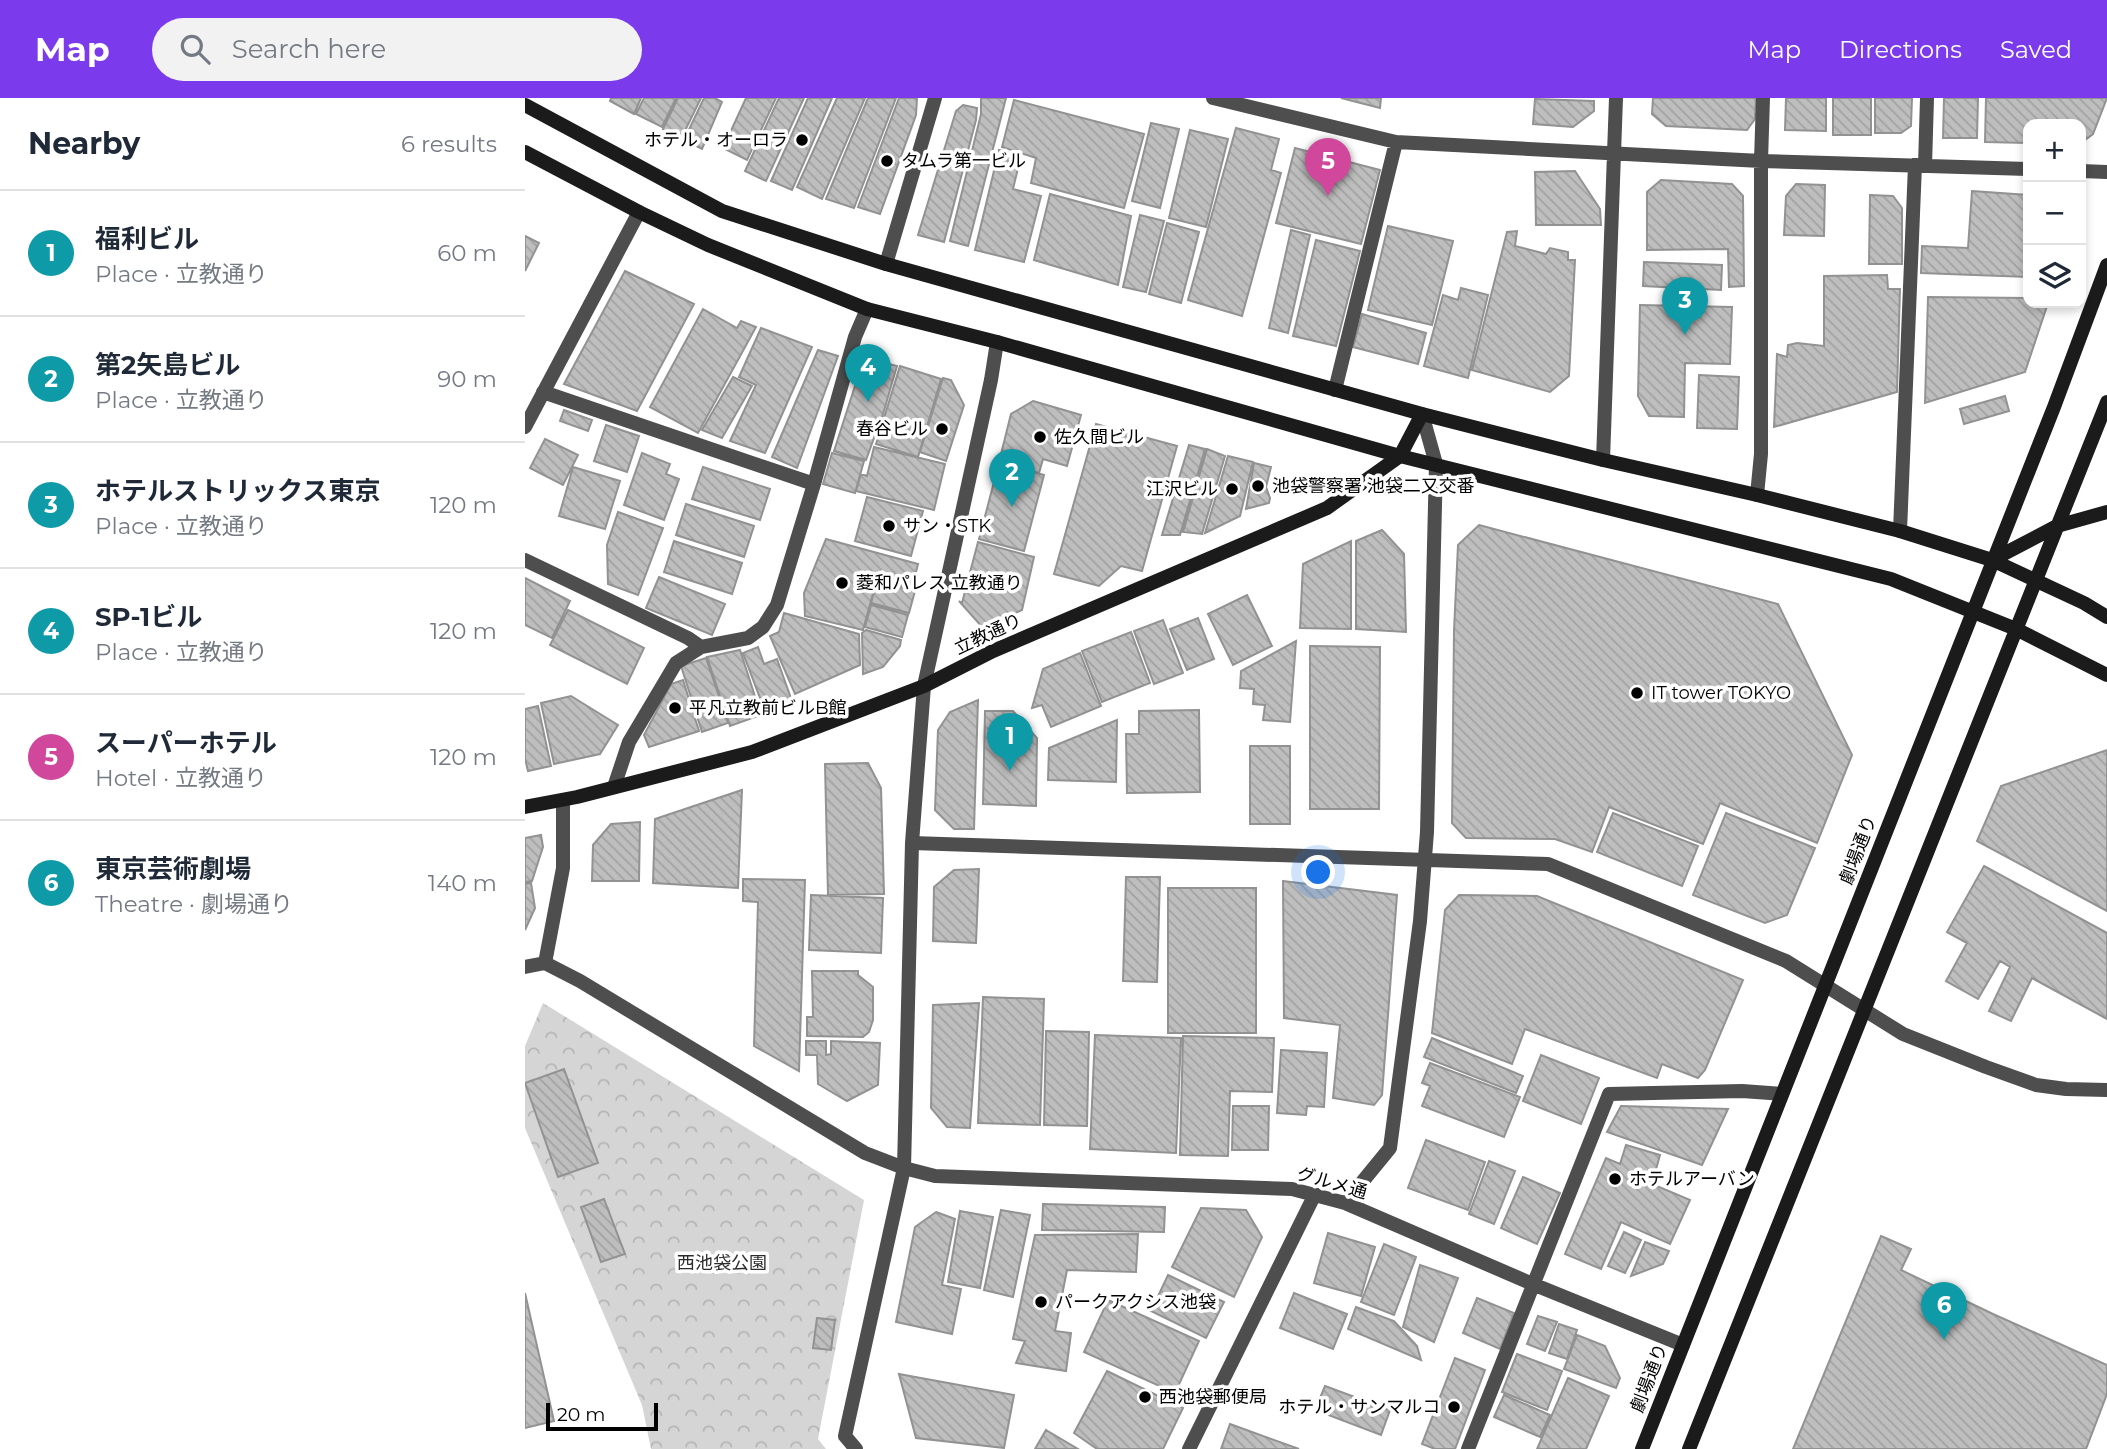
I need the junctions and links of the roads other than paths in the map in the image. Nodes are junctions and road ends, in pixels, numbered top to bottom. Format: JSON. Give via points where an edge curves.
{"nodes":[{"id":1,"x":935,"y":98,"type":"edge"},
{"id":2,"x":1213,"y":98,"type":"edge"},
{"id":3,"x":1616,"y":98,"type":"edge"},
{"id":4,"x":1763,"y":98,"type":"edge"},
{"id":5,"x":1927,"y":98,"type":"edge"},
{"id":6,"x":525,"y":105,"type":"edge"},
{"id":7,"x":1396,"y":142,"type":"junction"},
{"id":8,"x":525,"y":152,"type":"edge"},
{"id":9,"x":1613,"y":152,"type":"junction"},
{"id":10,"x":1761,"y":161,"type":"junction"},
{"id":11,"x":1920,"y":166,"type":"junction"},
{"id":12,"x":2023,"y":169,"type":"edge"},
{"id":13,"x":2086,"y":171,"type":"edge"},
{"id":14,"x":2107,"y":172,"type":"edge"},
{"id":15,"x":639,"y":212,"type":"junction"},
{"id":16,"x":886,"y":264,"type":"junction"},
{"id":17,"x":2107,"y":265,"type":"edge"},
{"id":18,"x":867,"y":309,"type":"junction"},
{"id":19,"x":997,"y":342,"type":"junction"},
{"id":20,"x":1335,"y":390,"type":"junction"},
{"id":21,"x":543,"y":392,"type":"junction"},
{"id":22,"x":2107,"y":402,"type":"edge"},
{"id":23,"x":1422,"y":414,"type":"junction"},
{"id":24,"x":525,"y":427,"type":"edge"},
{"id":25,"x":1400,"y":456,"type":"junction"},
{"id":26,"x":1603,"y":460,"type":"junction"},
{"id":27,"x":1436,"y":464,"type":"junction"},
{"id":28,"x":814,"y":484,"type":"junction"},
{"id":29,"x":1757,"y":495,"type":"junction"},
{"id":30,"x":2107,"y":512,"type":"edge"},
{"id":31,"x":2057,"y":526,"type":"junction"},
{"id":32,"x":1900,"y":531,"type":"junction"},
{"id":33,"x":1992,"y":560,"type":"junction"},
{"id":34,"x":525,"y":561,"type":"edge"},
{"id":35,"x":2035,"y":581,"type":"junction"},
{"id":36,"x":1972,"y":611,"type":"junction"},
{"id":37,"x":2107,"y":617,"type":"edge"},
{"id":38,"x":2016,"y":629,"type":"junction"},
{"id":39,"x":701,"y":648,"type":"junction"},
{"id":40,"x":2107,"y":675,"type":"edge"},
{"id":41,"x":924,"y":686,"type":"junction"},
{"id":42,"x":614,"y":788,"type":"junction"},
{"id":43,"x":562,"y":801,"type":"junction"},
{"id":44,"x":525,"y":807,"type":"edge"},
{"id":45,"x":912,"y":843,"type":"junction"},
{"id":46,"x":1425,"y":860,"type":"junction"},
{"id":47,"x":545,"y":962,"type":"junction"},
{"id":48,"x":525,"y":967,"type":"edge"},
{"id":49,"x":1826,"y":985,"type":"junction"},
{"id":50,"x":1865,"y":1010,"type":"junction"},
{"id":51,"x":2107,"y":1090,"type":"edge"},
{"id":52,"x":1782,"y":1094,"type":"junction"},
{"id":53,"x":904,"y":1168,"type":"junction"},
{"id":54,"x":1315,"y":1194,"type":"junction"},
{"id":55,"x":1345,"y":1203,"type":"junction"},
{"id":56,"x":1535,"y":1285,"type":"junction"},
{"id":57,"x":1682,"y":1345,"type":"junction"},
{"id":58,"x":856,"y":1449,"type":"edge"},
{"id":59,"x":1189,"y":1449,"type":"edge"},
{"id":60,"x":1468,"y":1449,"type":"edge"},
{"id":61,"x":1641,"y":1449,"type":"edge"},
{"id":62,"x":1689,"y":1449,"type":"edge"}],
"edges":[{"from":1,"to":16,"type":"street"},
{"from":2,"to":7,"type":"street"},
{"from":3,"to":9,"type":"street"},
{"from":4,"to":10,"type":"street"},
{"from":5,"to":11,"type":"street"},
{"from":6,"to":16,"type":"street","via":[[722,211]]},
{"from":7,"to":9,"type":"street"},
{"from":7,"to":20,"type":"street"},
{"from":8,"to":15,"type":"street"},
{"from":9,"to":10,"type":"street"},
{"from":9,"to":26,"type":"street"},
{"from":10,"to":11,"type":"street"},
{"from":10,"to":29,"type":"street","via":[[1761,454]]},
{"from":11,"to":12,"type":"street"},
{"from":11,"to":32,"type":"street"},
{"from":13,"to":14,"type":"street"},
{"from":15,"to":18,"type":"street"},
{"from":15,"to":21,"type":"street"},
{"from":16,"to":20,"type":"street"},
{"from":17,"to":33,"type":"street","name":"劇場通り"},
{"from":18,"to":19,"type":"street"},
{"from":18,"to":28,"type":"street"},
{"from":19,"to":25,"type":"street"},
{"from":19,"to":41,"type":"street"},
{"from":20,"to":23,"type":"street"},
{"from":21,"to":24,"type":"street"},
{"from":21,"to":28,"type":"street"},
{"from":22,"to":31,"type":"street"},
{"from":23,"to":25,"type":"street","name":"立教通り"},
{"from":23,"to":26,"type":"street"},
{"from":23,"to":27,"type":"street"},
{"from":25,"to":27,"type":"street"},
{"from":25,"to":41,"type":"street","name":"立教通り","via":[[1327,508],[993,651]]},
{"from":26,"to":29,"type":"street"},
{"from":27,"to":36,"type":"street","via":[[1891,579]]},
{"from":27,"to":46,"type":"street"},
{"from":28,"to":39,"type":"street","via":[[777,605],[763,627],[748,638]]},
{"from":29,"to":32,"type":"street"},
{"from":30,"to":31,"type":"street"},
{"from":31,"to":33,"type":"street"},
{"from":31,"to":35,"type":"street"},
{"from":32,"to":33,"type":"street"},
{"from":33,"to":35,"type":"street"},
{"from":33,"to":36,"type":"street","name":"劇場通り"},
{"from":34,"to":39,"type":"street"},
{"from":35,"to":37,"type":"street"},
{"from":35,"to":38,"type":"street"},
{"from":36,"to":38,"type":"street"},
{"from":36,"to":49,"type":"street","name":"劇場通り"},
{"from":38,"to":40,"type":"street"},
{"from":38,"to":50,"type":"street"},
{"from":39,"to":42,"type":"street","via":[[675,663],[629,743]]},
{"from":41,"to":42,"type":"street","name":"立教通り","via":[[752,751]]},
{"from":41,"to":45,"type":"street"},
{"from":42,"to":43,"type":"street","name":"立教通り"},
{"from":43,"to":44,"type":"street","name":"立教通り"},
{"from":43,"to":47,"type":"street","via":[[563,869]]},
{"from":45,"to":46,"type":"street"},
{"from":45,"to":53,"type":"street"},
{"from":46,"to":49,"type":"street","via":[[1548,864],[1786,961]]},
{"from":46,"to":55,"type":"street","via":[[1390,1148]]},
{"from":47,"to":48,"type":"street"},
{"from":47,"to":53,"type":"street","name":"グルメ通","via":[[865,1153]]},
{"from":49,"to":50,"type":"street"},
{"from":49,"to":52,"type":"street","name":"劇場通り"},
{"from":50,"to":51,"type":"street","via":[[1903,1034],[2036,1085]]},
{"from":50,"to":62,"type":"street"},
{"from":52,"to":56,"type":"street","via":[[1609,1094]]},
{"from":52,"to":57,"type":"street","name":"劇場通り"},
{"from":53,"to":54,"type":"street","name":"グルメ通","via":[[935,1176],[1292,1189]]},
{"from":53,"to":58,"type":"street","via":[[845,1436]]},
{"from":54,"to":55,"type":"street","name":"グルメ通"},
{"from":54,"to":59,"type":"street"},
{"from":55,"to":56,"type":"street","name":"グルメ通"},
{"from":56,"to":57,"type":"street","name":"グルメ通"},
{"from":56,"to":60,"type":"street"},
{"from":57,"to":61,"type":"street","name":"劇場通り"}]}
